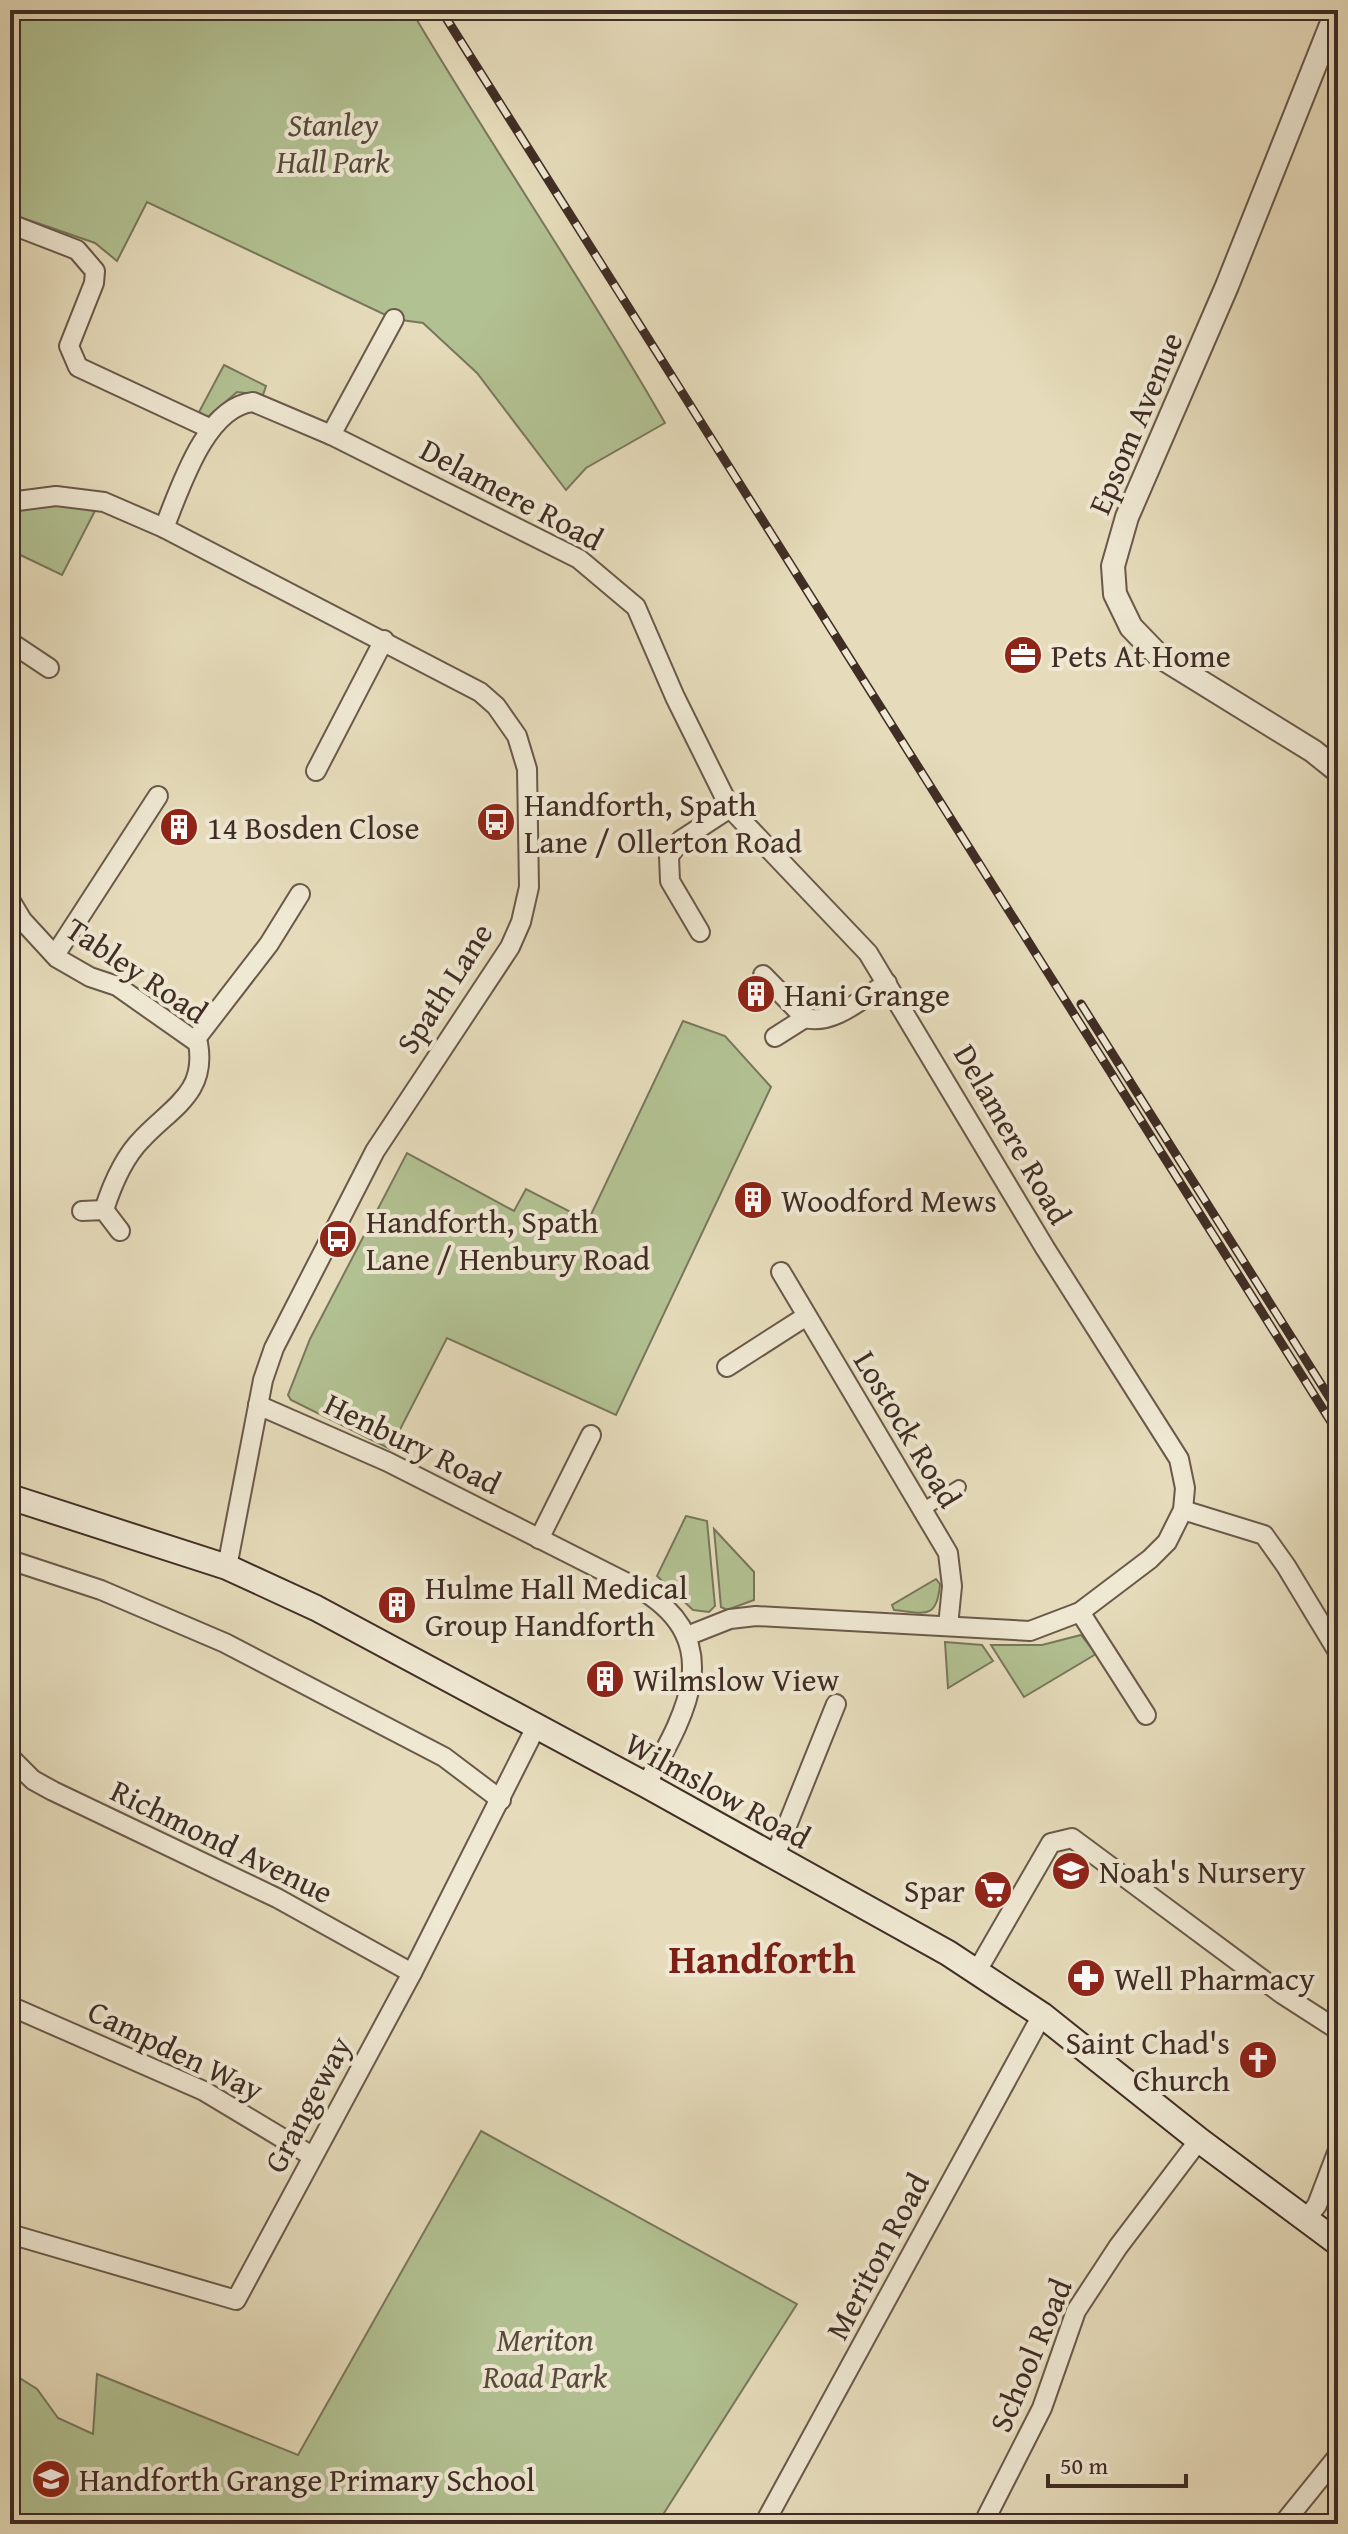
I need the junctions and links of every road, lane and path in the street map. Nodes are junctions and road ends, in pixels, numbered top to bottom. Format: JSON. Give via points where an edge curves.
{"nodes":[{"id":1,"x":1337,"y":10,"type":"edge"},
{"id":2,"x":10,"y":224,"type":"edge"},
{"id":3,"x":394,"y":319,"type":"dead end"},
{"id":4,"x":211,"y":429,"type":"junction"},
{"id":5,"x":331,"y":435,"type":"junction"},
{"id":6,"x":10,"y":502,"type":"edge"},
{"id":7,"x":164,"y":528,"type":"junction"},
{"id":8,"x":384,"y":640,"type":"junction"},
{"id":9,"x":10,"y":642,"type":"edge"},
{"id":10,"x":49,"y":668,"type":"dead end"},
{"id":11,"x":314,"y":770,"type":"dead end"},
{"id":12,"x":1338,"y":771,"type":"edge"},
{"id":13,"x":158,"y":796,"type":"dead end"},
{"id":14,"x":730,"y":808,"type":"junction"},
{"id":15,"x":300,"y":894,"type":"dead end"},
{"id":16,"x":10,"y":900,"type":"edge"},
{"id":17,"x":700,"y":932,"type":"dead end"},
{"id":18,"x":55,"y":955,"type":"junction"},
{"id":19,"x":763,"y":975,"type":"dead end"},
{"id":20,"x":887,"y":983,"type":"junction"},
{"id":21,"x":805,"y":1018,"type":"junction"},
{"id":22,"x":775,"y":1037,"type":"dead end"},
{"id":23,"x":195,"y":1040,"type":"junction"},
{"id":24,"x":104,"y":1210,"type":"junction"},
{"id":25,"x":82,"y":1211,"type":"dead end"},
{"id":26,"x":120,"y":1231,"type":"dead end"},
{"id":27,"x":781,"y":1272,"type":"dead end"},
{"id":28,"x":805,"y":1317,"type":"junction"},
{"id":29,"x":727,"y":1367,"type":"dead end"},
{"id":30,"x":258,"y":1405,"type":"junction"},
{"id":31,"x":591,"y":1435,"type":"dead end"},
{"id":32,"x":959,"y":1487,"type":"dead end"},
{"id":33,"x":10,"y":1497,"type":"edge"},
{"id":34,"x":922,"y":1510,"type":"junction"},
{"id":35,"x":1183,"y":1510,"type":"junction"},
{"id":36,"x":539,"y":1539,"type":"junction"},
{"id":37,"x":10,"y":1560,"type":"edge"},
{"id":38,"x":227,"y":1567,"type":"junction"},
{"id":39,"x":1080,"y":1612,"type":"junction"},
{"id":40,"x":948,"y":1626,"type":"junction"},
{"id":41,"x":687,"y":1636,"type":"junction"},
{"id":42,"x":1338,"y":1652,"type":"edge"},
{"id":43,"x":836,"y":1704,"type":"dead end"},
{"id":44,"x":1146,"y":1715,"type":"dead end"},
{"id":45,"x":536,"y":1727,"type":"junction"},
{"id":46,"x":10,"y":1757,"type":"edge"},
{"id":47,"x":646,"y":1785,"type":"junction"},
{"id":48,"x":501,"y":1800,"type":"junction"},
{"id":49,"x":774,"y":1858,"type":"junction"},
{"id":50,"x":977,"y":1971,"type":"junction"},
{"id":51,"x":412,"y":1973,"type":"junction"},
{"id":52,"x":10,"y":2006,"type":"edge"},
{"id":53,"x":1042,"y":2015,"type":"junction"},
{"id":54,"x":1338,"y":2030,"type":"edge"},
{"id":55,"x":1199,"y":2140,"type":"junction"},
{"id":56,"x":1338,"y":2150,"type":"edge"},
{"id":57,"x":312,"y":2156,"type":"junction"},
{"id":58,"x":1308,"y":2217,"type":"junction"},
{"id":59,"x":10,"y":2234,"type":"edge"},
{"id":60,"x":1338,"y":2243,"type":"edge"},
{"id":61,"x":1338,"y":2456,"type":"edge"},
{"id":62,"x":764,"y":2524,"type":"edge"},
{"id":63,"x":983,"y":2524,"type":"edge"},
{"id":64,"x":1283,"y":2524,"type":"edge"}],
"edges":[{"from":1,"to":12,"type":"street","name":"Epsom Avenue","via":[[1127,517],[1113,566],[1115,594],[1131,627],[1159,656]]},
{"from":2,"to":4,"type":"street","via":[[77,250],[95,271],[69,346],[78,367]]},
{"from":3,"to":5,"type":"street"},
{"from":4,"to":5,"type":"street","name":"Delamere Road","via":[[230,409],[253,402]]},
{"from":4,"to":7,"type":"street","name":"Delamere Road"},
{"from":5,"to":14,"type":"street","name":"Delamere Road","via":[[579,559],[614,586],[636,607]]},
{"from":6,"to":7,"type":"street","name":"Spath Lane","via":[[84,498]]},
{"from":7,"to":8,"type":"street","name":"Spath Lane"},
{"from":8,"to":11,"type":"street"},
{"from":8,"to":30,"type":"street","name":"Spath Lane","via":[[480,692],[517,736],[530,798],[527,897],[521,922],[493,976],[375,1151],[274,1348]]},
{"from":9,"to":10,"type":"street"},
{"from":13,"to":18,"type":"street"},
{"from":14,"to":17,"type":"street","via":[[681,840],[669,856],[670,881]]},
{"from":14,"to":20,"type":"street","name":"Delamere Road","via":[[851,932]]},
{"from":15,"to":23,"type":"street","via":[[269,944]]},
{"from":16,"to":18,"type":"street","name":"Tabley Road"},
{"from":18,"to":23,"type":"street","name":"Tabley Road","via":[[72,969],[117,986]]},
{"from":19,"to":21,"type":"street"},
{"from":20,"to":21,"type":"street","via":[[827,1019]]},
{"from":20,"to":35,"type":"street","name":"Delamere Road","via":[[1179,1459]]},
{"from":21,"to":22,"type":"street"},
{"from":23,"to":24,"type":"street","name":"Tabley Road","via":[[202,1063],[197,1080],[121,1167]]},
{"from":24,"to":25,"type":"street"},
{"from":24,"to":26,"type":"street"},
{"from":27,"to":28,"type":"street","name":"Lostock Road"},
{"from":28,"to":29,"type":"street"},
{"from":28,"to":34,"type":"street","name":"Lostock Road"},
{"from":30,"to":36,"type":"street","name":"Henbury Road","via":[[388,1462]]},
{"from":30,"to":38,"type":"street","name":"Spath Lane"},
{"from":31,"to":36,"type":"street"},
{"from":32,"to":34,"type":"street"},
{"from":33,"to":38,"type":"main road","name":"Wilmslow Road"},
{"from":34,"to":40,"type":"street","name":"Lostock Road","via":[[948,1553]]},
{"from":35,"to":39,"type":"street","via":[[1167,1542],[1150,1559]]},
{"from":35,"to":42,"type":"street","via":[[1264,1535]]},
{"from":36,"to":41,"type":"street","name":"Henbury Road","via":[[653,1597]]},
{"from":37,"to":48,"type":"street","via":[[101,1590],[225,1643],[444,1757]]},
{"from":38,"to":45,"type":"main road","name":"Wilmslow Road","via":[[358,1629]]},
{"from":39,"to":40,"type":"street","via":[[1030,1631]]},
{"from":39,"to":44,"type":"street"},
{"from":40,"to":41,"type":"street","via":[[756,1616],[730,1619]]},
{"from":41,"to":47,"type":"street","via":[[692,1664],[685,1712]]},
{"from":43,"to":49,"type":"street"},
{"from":45,"to":47,"type":"main road","name":"Wilmslow Road"},
{"from":45,"to":48,"type":"street","name":"Grangeway"},
{"from":46,"to":51,"type":"street","name":"Richmond Avenue","via":[[53,1791],[277,1898]]},
{"from":47,"to":49,"type":"main road","name":"Wilmslow Road"},
{"from":48,"to":51,"type":"street","name":"Grangeway"},
{"from":49,"to":50,"type":"main road","name":"Wilmslow Road"},
{"from":50,"to":53,"type":"main road","name":"Wilmslow Road"},
{"from":50,"to":54,"type":"street","via":[[1051,1843],[1072,1838]]},
{"from":51,"to":57,"type":"street","name":"Grangeway"},
{"from":52,"to":57,"type":"street","name":"Campden Way","via":[[204,2091]]},
{"from":53,"to":55,"type":"main road","name":"Wilmslow Road"},
{"from":53,"to":62,"type":"street","name":"Meriton Road"},
{"from":55,"to":58,"type":"main road","name":"Wilmslow Road"},
{"from":55,"to":63,"type":"street","name":"School Road","via":[[1076,2311],[1042,2408]]},
{"from":56,"to":58,"type":"street"},
{"from":57,"to":59,"type":"street","name":"Grangeway","via":[[236,2300]]},
{"from":58,"to":60,"type":"main road","name":"Wilmslow Road"},
{"from":61,"to":64,"type":"street"}]}
